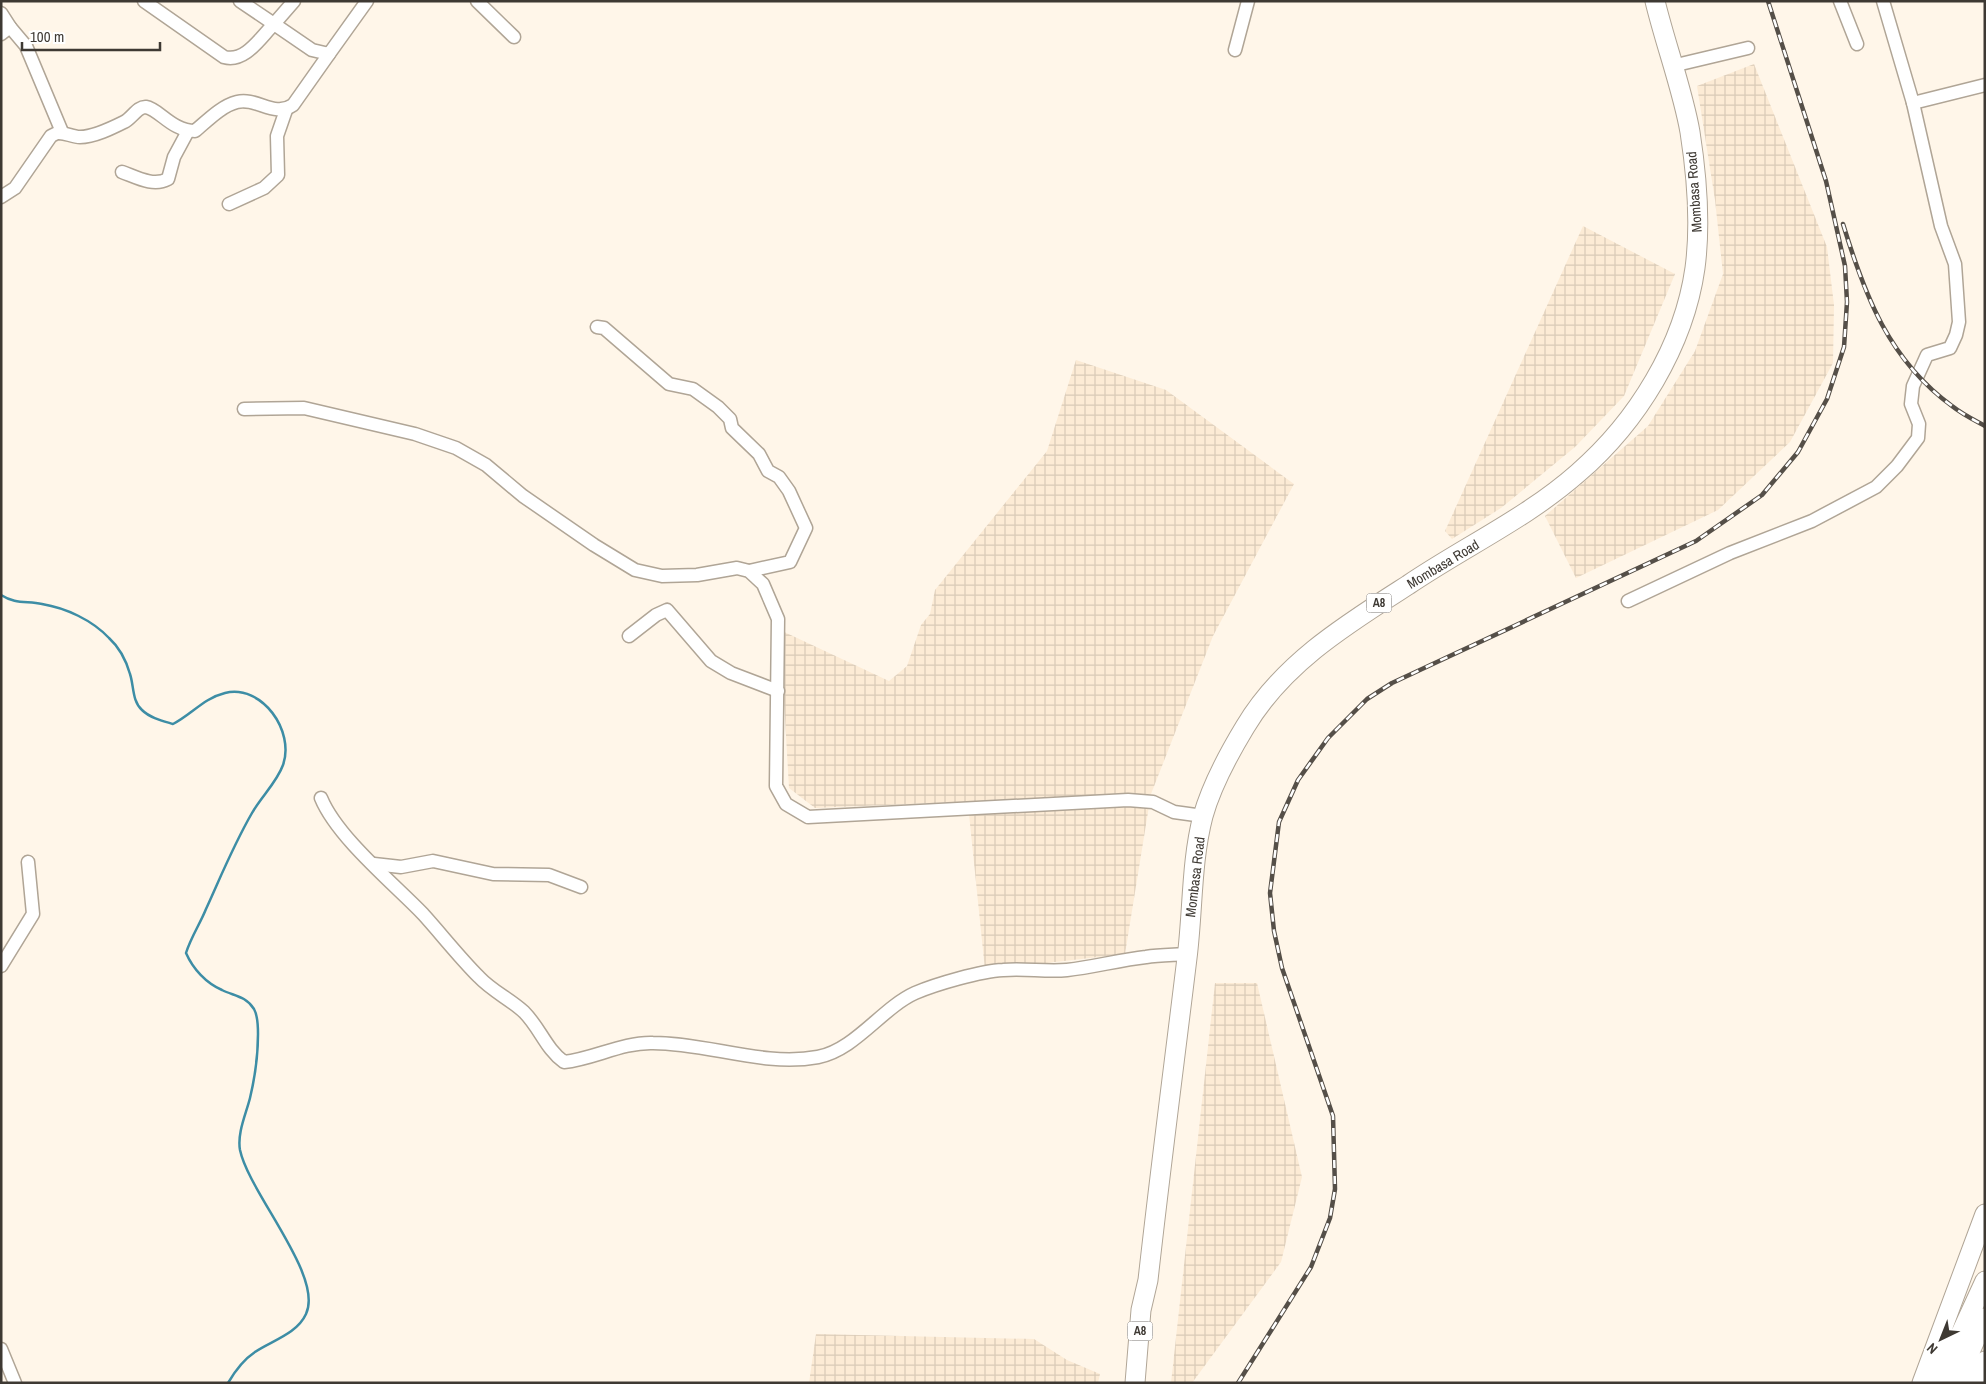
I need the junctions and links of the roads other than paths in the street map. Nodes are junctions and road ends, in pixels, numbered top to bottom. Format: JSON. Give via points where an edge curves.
{"nodes":[{"id":1,"x":144,"y":1,"type":"edge"},
{"id":2,"x":240,"y":1,"type":"edge"},
{"id":3,"x":294,"y":1,"type":"edge"},
{"id":4,"x":367,"y":1,"type":"edge"},
{"id":5,"x":477,"y":1,"type":"edge"},
{"id":6,"x":1248,"y":1,"type":"edge"},
{"id":7,"x":1655,"y":1,"type":"edge"},
{"id":8,"x":1840,"y":1,"type":"edge"},
{"id":9,"x":1882,"y":1,"type":"edge"},
{"id":10,"x":1,"y":13,"type":"edge"},
{"id":11,"x":274,"y":24,"type":"junction"},
{"id":12,"x":6,"y":31,"type":"edge"},
{"id":13,"x":514,"y":37,"type":"dead end"},
{"id":14,"x":1857,"y":44,"type":"dead end"},
{"id":15,"x":1748,"y":48,"type":"dead end"},
{"id":16,"x":1235,"y":50,"type":"dead end"},
{"id":17,"x":329,"y":54,"type":"junction"},
{"id":18,"x":1672,"y":66,"type":"junction"},
{"id":19,"x":1985,"y":85,"type":"edge"},
{"id":20,"x":1913,"y":102,"type":"junction"},
{"id":21,"x":286,"y":110,"type":"junction"},
{"id":22,"x":188,"y":131,"type":"junction"},
{"id":23,"x":62,"y":132,"type":"junction"},
{"id":24,"x":122,"y":172,"type":"dead end"},
{"id":25,"x":1,"y":197,"type":"edge"},
{"id":26,"x":229,"y":204,"type":"dead end"},
{"id":27,"x":597,"y":327,"type":"dead end"},
{"id":28,"x":244,"y":409,"type":"dead end"},
{"id":29,"x":749,"y":571,"type":"junction"},
{"id":30,"x":1628,"y":601,"type":"dead end"},
{"id":31,"x":629,"y":636,"type":"dead end"},
{"id":32,"x":778,"y":691,"type":"junction"},
{"id":33,"x":321,"y":798,"type":"dead end"},
{"id":34,"x":1203,"y":816,"type":"junction"},
{"id":35,"x":28,"y":862,"type":"dead end"},
{"id":36,"x":374,"y":864,"type":"junction"},
{"id":37,"x":581,"y":887,"type":"dead end"},
{"id":38,"x":1187,"y":954,"type":"junction"},
{"id":39,"x":1,"y":966,"type":"edge"},
{"id":40,"x":1985,"y":1214,"type":"edge"},
{"id":41,"x":1148,"y":1280,"type":"junction"},
{"id":42,"x":1985,"y":1281,"type":"edge"},
{"id":43,"x":1985,"y":1318,"type":"edge"},
{"id":44,"x":1,"y":1350,"type":"edge"},
{"id":45,"x":1985,"y":1361,"type":"edge"},
{"id":46,"x":15,"y":1383,"type":"edge"},
{"id":47,"x":1135,"y":1383,"type":"edge"},
{"id":48,"x":1147,"y":1383,"type":"edge"},
{"id":49,"x":1922,"y":1383,"type":"edge"},
{"id":50,"x":1938,"y":1383,"type":"edge"},
{"id":51,"x":1956,"y":1383,"type":"edge"},
{"id":52,"x":1972,"y":1383,"type":"edge"}],
"edges":[{"from":1,"to":11,"type":"street","via":[[233,60],[242,56]]},
{"from":2,"to":11,"type":"street"},
{"from":3,"to":11,"type":"street"},
{"from":4,"to":17,"type":"street"},
{"from":5,"to":13,"type":"street"},
{"from":6,"to":16,"type":"street"},
{"from":7,"to":18,"type":"highway","name":"Mombasa Road","number":"A8"},
{"from":8,"to":14,"type":"street"},
{"from":9,"to":20,"type":"street"},
{"from":10,"to":12,"type":"street"},
{"from":11,"to":17,"type":"street","via":[[312,50]]},
{"from":12,"to":23,"type":"street","via":[[26,46]]},
{"from":15,"to":18,"type":"street"},
{"from":17,"to":21,"type":"street","via":[[293,105]]},
{"from":18,"to":34,"type":"highway","name":"Mombasa Road","number":"A8","via":[[1690,130],[1698,200],[1695,267],[1684,316],[1640,405],[1577,475],[1520,516],[1443,561],[1343,627],[1296,664],[1248,722],[1218,775]]},
{"from":19,"to":20,"type":"street"},
{"from":20,"to":30,"type":"street","via":[[1941,226],[1955,264],[1959,306],[1956,335],[1950,348],[1927,355],[1913,386],[1911,404],[1919,424],[1918,438],[1888,476],[1856,499]]},
{"from":21,"to":22,"type":"street","via":[[238,102],[194,131]]},
{"from":21,"to":26,"type":"street","via":[[277,136],[278,175],[264,188]]},
{"from":22,"to":23,"type":"street","via":[[143,107],[126,121],[98,133],[79,137]]},
{"from":22,"to":24,"type":"street","via":[[174,157],[168,179],[161,183]]},
{"from":23,"to":25,"type":"street","via":[[51,136],[15,188]]},
{"from":27,"to":29,"type":"street","via":[[604,328],[669,384],[693,389],[718,407],[730,418],[732,428],[759,454],[768,471],[779,477],[789,492],[806,528],[799,545],[790,562]]},
{"from":28,"to":29,"type":"street","via":[[304,408],[415,434],[456,448],[486,465],[523,496],[635,570],[662,576],[698,575],[737,568]]},
{"from":29,"to":32,"type":"street","via":[[763,584],[778,619]]},
{"from":31,"to":32,"type":"street","via":[[667,610],[711,661],[731,673]]},
{"from":32,"to":34,"type":"street","via":[[776,786],[786,804],[808,817],[1128,800],[1152,802],[1174,812]]},
{"from":33,"to":36,"type":"street","via":[[356,847]]},
{"from":34,"to":38,"type":"highway","name":"Mombasa Road","number":"A8"},
{"from":35,"to":39,"type":"street","via":[[33,914]]},
{"from":36,"to":37,"type":"street","via":[[401,867],[434,861],[492,874],[549,875]]},
{"from":36,"to":38,"type":"street","via":[[479,978],[523,1012],[564,1062],[651,1042],[766,1058],[819,1057],[834,1052],[916,992],[1004,970],[1063,970],[1147,956]]},
{"from":38,"to":41,"type":"highway","name":"Mombasa Road","number":"A8"},
{"from":40,"to":49,"type":"highway"},
{"from":41,"to":47,"type":"highway","name":"Mombasa Road","number":"A8","via":[[1141,1310]]},
{"from":41,"to":48,"type":"highway","name":"Mombasa Road","number":"A8","via":[[1152,1309]]},
{"from":42,"to":50,"type":"highway"},
{"from":43,"to":51,"type":"highway"},
{"from":44,"to":46,"type":"street"},
{"from":45,"to":52,"type":"highway"}]}
